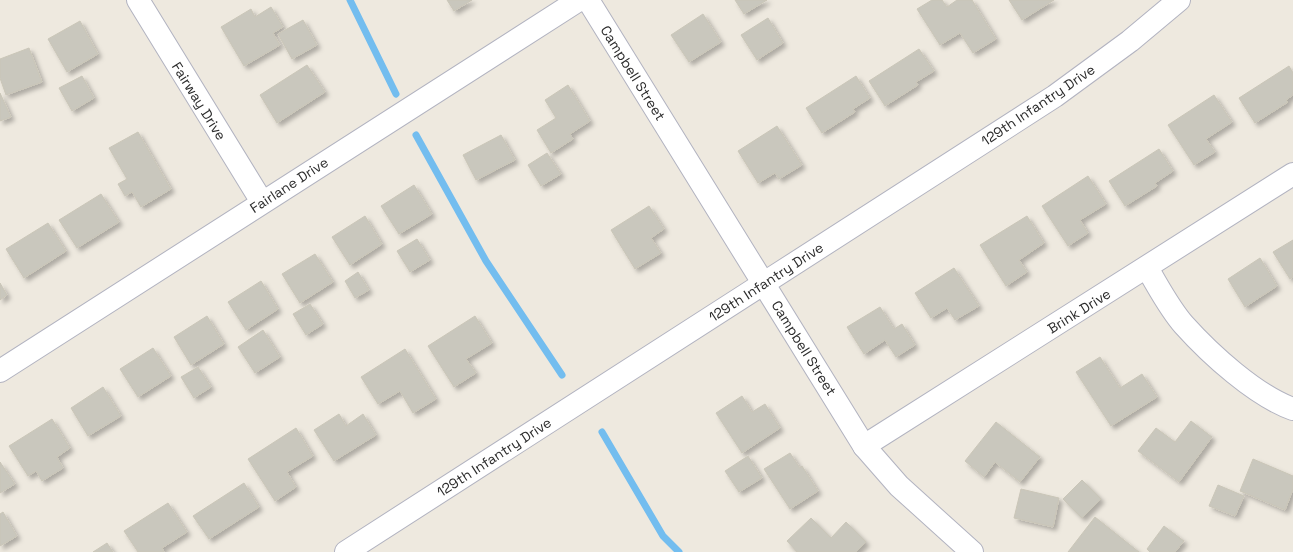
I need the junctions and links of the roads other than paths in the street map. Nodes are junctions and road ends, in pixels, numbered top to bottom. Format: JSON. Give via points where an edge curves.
{"nodes":[{"id":1,"x":138,"y":0,"type":"edge"},
{"id":2,"x":579,"y":0,"type":"edge"},
{"id":3,"x":588,"y":0,"type":"edge"},
{"id":4,"x":1179,"y":0,"type":"edge"},
{"id":5,"x":1293,"y":174,"type":"edge"},
{"id":6,"x":262,"y":202,"type":"junction"},
{"id":7,"x":1146,"y":268,"type":"junction"},
{"id":8,"x":764,"y":284,"type":"junction"},
{"id":9,"x":0,"y":371,"type":"edge"},
{"id":10,"x":1293,"y":409,"type":"edge"},
{"id":11,"x":864,"y":446,"type":"junction"},
{"id":12,"x":346,"y":552,"type":"edge"},
{"id":13,"x":972,"y":552,"type":"edge"}],
"edges":[{"from":1,"to":6,"type":"street","name":"Fairway Drive"},
{"from":2,"to":6,"type":"street","name":"Fairlane Drive"},
{"from":3,"to":8,"type":"street","name":"Campbell Street"},
{"from":4,"to":8,"type":"street","name":"129th Infantry Drive","via":[[1130,41],[1056,96]]},
{"from":5,"to":7,"type":"street","name":"Brink Drive"},
{"from":6,"to":9,"type":"street","name":"Fairlane Drive"},
{"from":7,"to":10,"type":"street","via":[[1183,324],[1235,374],[1281,405]]},
{"from":7,"to":11,"type":"street","name":"Brink Drive"},
{"from":8,"to":11,"type":"street","name":"Campbell Street"},
{"from":8,"to":12,"type":"street","name":"129th Infantry Drive"},
{"from":11,"to":13,"type":"street","name":"Campbell Street","via":[[899,486]]}]}
